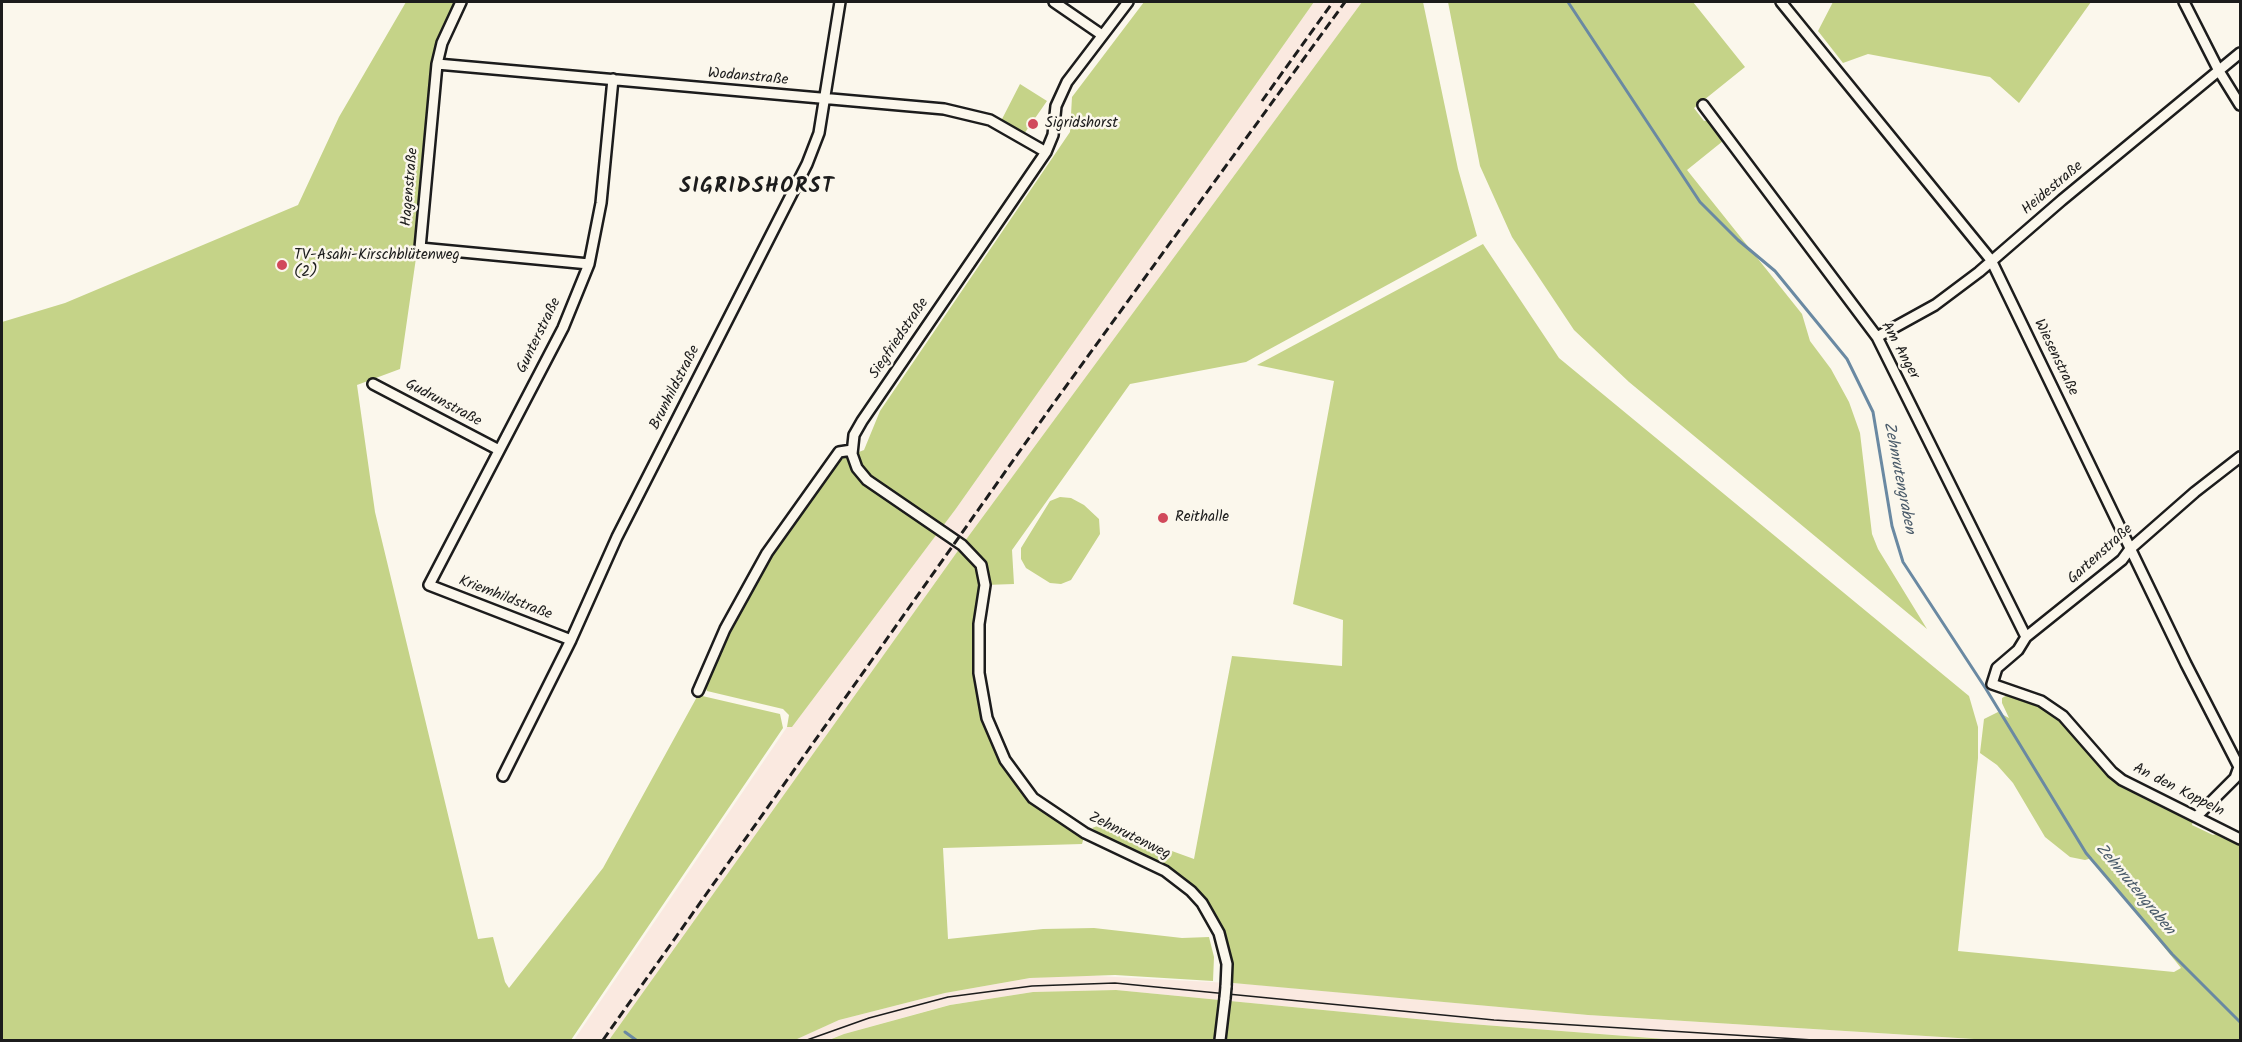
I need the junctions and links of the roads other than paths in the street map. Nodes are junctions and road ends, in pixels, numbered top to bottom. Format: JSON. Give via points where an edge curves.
{"nodes":[{"id":1,"x":461,"y":2,"type":"edge"},
{"id":2,"x":840,"y":2,"type":"edge"},
{"id":3,"x":1054,"y":2,"type":"edge"},
{"id":4,"x":1128,"y":2,"type":"edge"},
{"id":5,"x":1781,"y":2,"type":"edge"},
{"id":6,"x":2184,"y":2,"type":"edge"},
{"id":7,"x":1102,"y":35,"type":"junction"},
{"id":8,"x":2241,"y":53,"type":"edge"},
{"id":9,"x":437,"y":64,"type":"junction"},
{"id":10,"x":2219,"y":70,"type":"junction"},
{"id":11,"x":613,"y":79,"type":"junction"},
{"id":12,"x":825,"y":99,"type":"junction"},
{"id":13,"x":1703,"y":105,"type":"dead end"},
{"id":14,"x":2241,"y":105,"type":"edge"},
{"id":15,"x":1046,"y":152,"type":"junction"},
{"id":16,"x":1991,"y":260,"type":"junction"},
{"id":17,"x":589,"y":264,"type":"junction"},
{"id":18,"x":1877,"y":337,"type":"junction"},
{"id":19,"x":373,"y":384,"type":"dead end"},
{"id":20,"x":499,"y":450,"type":"junction"},
{"id":21,"x":852,"y":450,"type":"junction"},
{"id":22,"x":2241,"y":457,"type":"edge"},
{"id":23,"x":2130,"y":549,"type":"junction"},
{"id":24,"x":429,"y":585,"type":"joint"},
{"id":25,"x":2026,"y":638,"type":"junction"},
{"id":26,"x":571,"y":640,"type":"junction"},
{"id":27,"x":1992,"y":684,"type":"joint"},
{"id":28,"x":698,"y":691,"type":"dead end"},
{"id":29,"x":2240,"y":766,"type":"edge"},
{"id":30,"x":503,"y":776,"type":"dead end"},
{"id":31,"x":2196,"y":816,"type":"junction"},
{"id":32,"x":2241,"y":839,"type":"edge"},
{"id":33,"x":1220,"y":1041,"type":"edge"}],
"edges":[{"from":1,"to":9,"type":"street","name":"Hagenstraße"},
{"from":2,"to":12,"type":"street","name":"Brunhildstraße"},
{"from":3,"to":7,"type":"street"},
{"from":4,"to":7,"type":"street","name":"Siegfriedstraße"},
{"from":5,"to":16,"type":"street","name":"Wiesenstraße"},
{"from":6,"to":10,"type":"street"},
{"from":7,"to":15,"type":"street","name":"Siegfriedstraße","via":[[1067,82],[1056,106],[1053,135]]},
{"from":8,"to":10,"type":"street","name":"Heidestraße"},
{"from":9,"to":11,"type":"street","name":"Wodanstraße"},
{"from":9,"to":17,"type":"street","name":"Hagenstraße","via":[[420,248]]},
{"from":10,"to":14,"type":"street"},
{"from":10,"to":16,"type":"street","name":"Heidestraße"},
{"from":11,"to":12,"type":"street","name":"Wodanstraße"},
{"from":11,"to":17,"type":"street","name":"Gunterstraße","via":[[601,203]]},
{"from":12,"to":15,"type":"street","name":"Wodanstraße","via":[[944,109],[990,120]]},
{"from":12,"to":26,"type":"street","name":"Brunhildstraße","via":[[819,133],[807,164],[617,537]]},
{"from":13,"to":18,"type":"street","name":"Am Anger"},
{"from":15,"to":21,"type":"street","name":"Siegfriedstraße","via":[[862,421]]},
{"from":16,"to":18,"type":"street","name":"Heidestraße","via":[[1935,305]]},
{"from":16,"to":23,"type":"street","name":"Wiesenstraße"},
{"from":17,"to":20,"type":"street","name":"Gunterstraße","via":[[563,328]]},
{"from":18,"to":25,"type":"street","name":"Am Anger"},
{"from":19,"to":20,"type":"street","name":"Gudrunstraße"},
{"from":20,"to":24,"type":"street","name":"Gunterstraße"},
{"from":21,"to":28,"type":"street","via":[[839,452],[767,553],[725,630]]},
{"from":21,"to":33,"type":"street","name":"Zehnrutenweg","bridge":true,"via":[[857,468],[867,480],[962,545],[981,565],[985,585],[979,624],[979,673],[987,718],[1005,760],[1033,798],[1084,833],[1165,871],[1202,903],[1219,933],[1227,964]]},
{"from":22,"to":23,"type":"street","name":"Gartenstraße"},
{"from":23,"to":25,"type":"street","name":"Gartenstraße","via":[[2122,560]]},
{"from":23,"to":29,"type":"street","name":"Wiesenstraße","via":[[2232,758]]},
{"from":24,"to":26,"type":"street","name":"Kriemhildstraße"},
{"from":25,"to":27,"type":"street","name":"Gartenstraße","via":[[1997,668]]},
{"from":26,"to":30,"type":"street","name":"Brunhildstraße"},
{"from":27,"to":31,"type":"street","name":"An den Koppeln","via":[[2041,701],[2062,716],[2112,772]]},
{"from":29,"to":31,"type":"street","via":[[2235,778]]},
{"from":31,"to":32,"type":"street","name":"An den Koppeln"}]}
